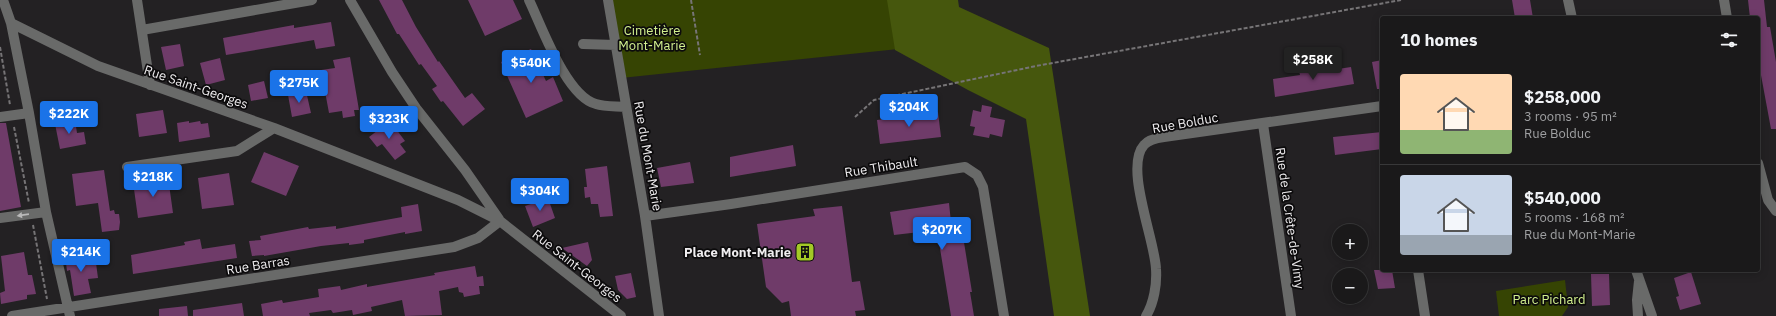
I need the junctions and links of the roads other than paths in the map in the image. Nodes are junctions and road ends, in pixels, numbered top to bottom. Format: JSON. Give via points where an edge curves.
{"nodes":[{"id":1,"x":137,"y":0,"type":"edge"},
{"id":2,"x":312,"y":0,"type":"edge"},
{"id":3,"x":350,"y":0,"type":"edge"},
{"id":4,"x":529,"y":0,"type":"edge"},
{"id":5,"x":608,"y":0,"type":"edge"},
{"id":6,"x":1568,"y":0,"type":"edge"},
{"id":7,"x":1724,"y":0,"type":"edge"},
{"id":8,"x":2,"y":1,"type":"edge"},
{"id":9,"x":1572,"y":16,"type":"edge"},
{"id":10,"x":1727,"y":16,"type":"edge"},
{"id":11,"x":11,"y":23,"type":"junction"},
{"id":12,"x":142,"y":30,"type":"junction"},
{"id":13,"x":583,"y":44,"type":"dead end"},
{"id":14,"x":616,"y":45,"type":"junction"},
{"id":15,"x":150,"y":85,"type":"junction"},
{"id":16,"x":1380,"y":106,"type":"edge"},
{"id":17,"x":626,"y":107,"type":"junction"},
{"id":18,"x":29,"y":112,"type":"junction"},
{"id":19,"x":0,"y":117,"type":"edge"},
{"id":20,"x":1263,"y":124,"type":"junction"},
{"id":21,"x":274,"y":128,"type":"junction"},
{"id":22,"x":127,"y":168,"type":"dead end"},
{"id":23,"x":1760,"y":170,"type":"edge"},
{"id":24,"x":1776,"y":211,"type":"edge"},
{"id":25,"x":46,"y":212,"type":"junction"},
{"id":26,"x":645,"y":216,"type":"junction"},
{"id":27,"x":0,"y":218,"type":"edge"},
{"id":28,"x":500,"y":221,"type":"junction"},
{"id":29,"x":1418,"y":272,"type":"edge"},
{"id":30,"x":1638,"y":274,"type":"edge"},
{"id":31,"x":69,"y":312,"type":"edge"},
{"id":32,"x":12,"y":316,"type":"edge"},
{"id":33,"x":620,"y":316,"type":"edge"},
{"id":34,"x":659,"y":316,"type":"edge"},
{"id":35,"x":1004,"y":316,"type":"edge"},
{"id":36,"x":1146,"y":316,"type":"edge"},
{"id":37,"x":1291,"y":316,"type":"edge"},
{"id":38,"x":1425,"y":316,"type":"edge"},
{"id":39,"x":1638,"y":316,"type":"edge"},
{"id":40,"x":1652,"y":316,"type":"edge"}],
"edges":[{"from":1,"to":12,"type":"street"},
{"from":2,"to":12,"type":"street"},
{"from":3,"to":28,"type":"street","via":[[416,108],[465,170]]},
{"from":4,"to":17,"type":"street","via":[[564,74],[576,92],[595,104]]},
{"from":5,"to":14,"type":"street","name":"Rue du Mont-Marie"},
{"from":6,"to":9,"type":"street"},
{"from":7,"to":10,"type":"street"},
{"from":8,"to":11,"type":"street"},
{"from":11,"to":15,"type":"street","name":"Rue Saint-Georges","via":[[98,66]]},
{"from":11,"to":18,"type":"street"},
{"from":12,"to":15,"type":"street"},
{"from":13,"to":14,"type":"street"},
{"from":14,"to":17,"type":"street","name":"Rue du Mont-Marie"},
{"from":15,"to":21,"type":"street","name":"Rue Saint-Georges"},
{"from":16,"to":20,"type":"street","name":"Rue Bolduc"},
{"from":17,"to":26,"type":"street","name":"Rue du Mont-Marie"},
{"from":18,"to":19,"type":"street"},
{"from":18,"to":25,"type":"street"},
{"from":20,"to":36,"type":"street","name":"Rue Bolduc","via":[[1164,137],[1145,144],[1142,148],[1136,166],[1156,268],[1155,288]]},
{"from":20,"to":37,"type":"street","name":"Rue de la Crête-de-Vimy"},
{"from":21,"to":22,"type":"street","via":[[237,151]]},
{"from":21,"to":28,"type":"street","name":"Rue Saint-Georges","via":[[458,200]]},
{"from":23,"to":24,"type":"street","via":[[1768,200]]},
{"from":25,"to":27,"type":"street","one_way":true},
{"from":25,"to":31,"type":"street"},
{"from":26,"to":34,"type":"street","name":"Rue du Mont-Marie"},
{"from":26,"to":35,"type":"street","name":"Rue Thibault","via":[[965,167],[977,175],[984,187]]},
{"from":28,"to":31,"type":"street","name":"Rue Barras","via":[[478,238],[454,247]]},
{"from":28,"to":33,"type":"street","name":"Rue Saint-Georges"},
{"from":29,"to":38,"type":"street"},
{"from":30,"to":39,"type":"street"},
{"from":30,"to":40,"type":"street"},
{"from":31,"to":32,"type":"street","name":"Rue Barras","via":[[49,311]]}]}
